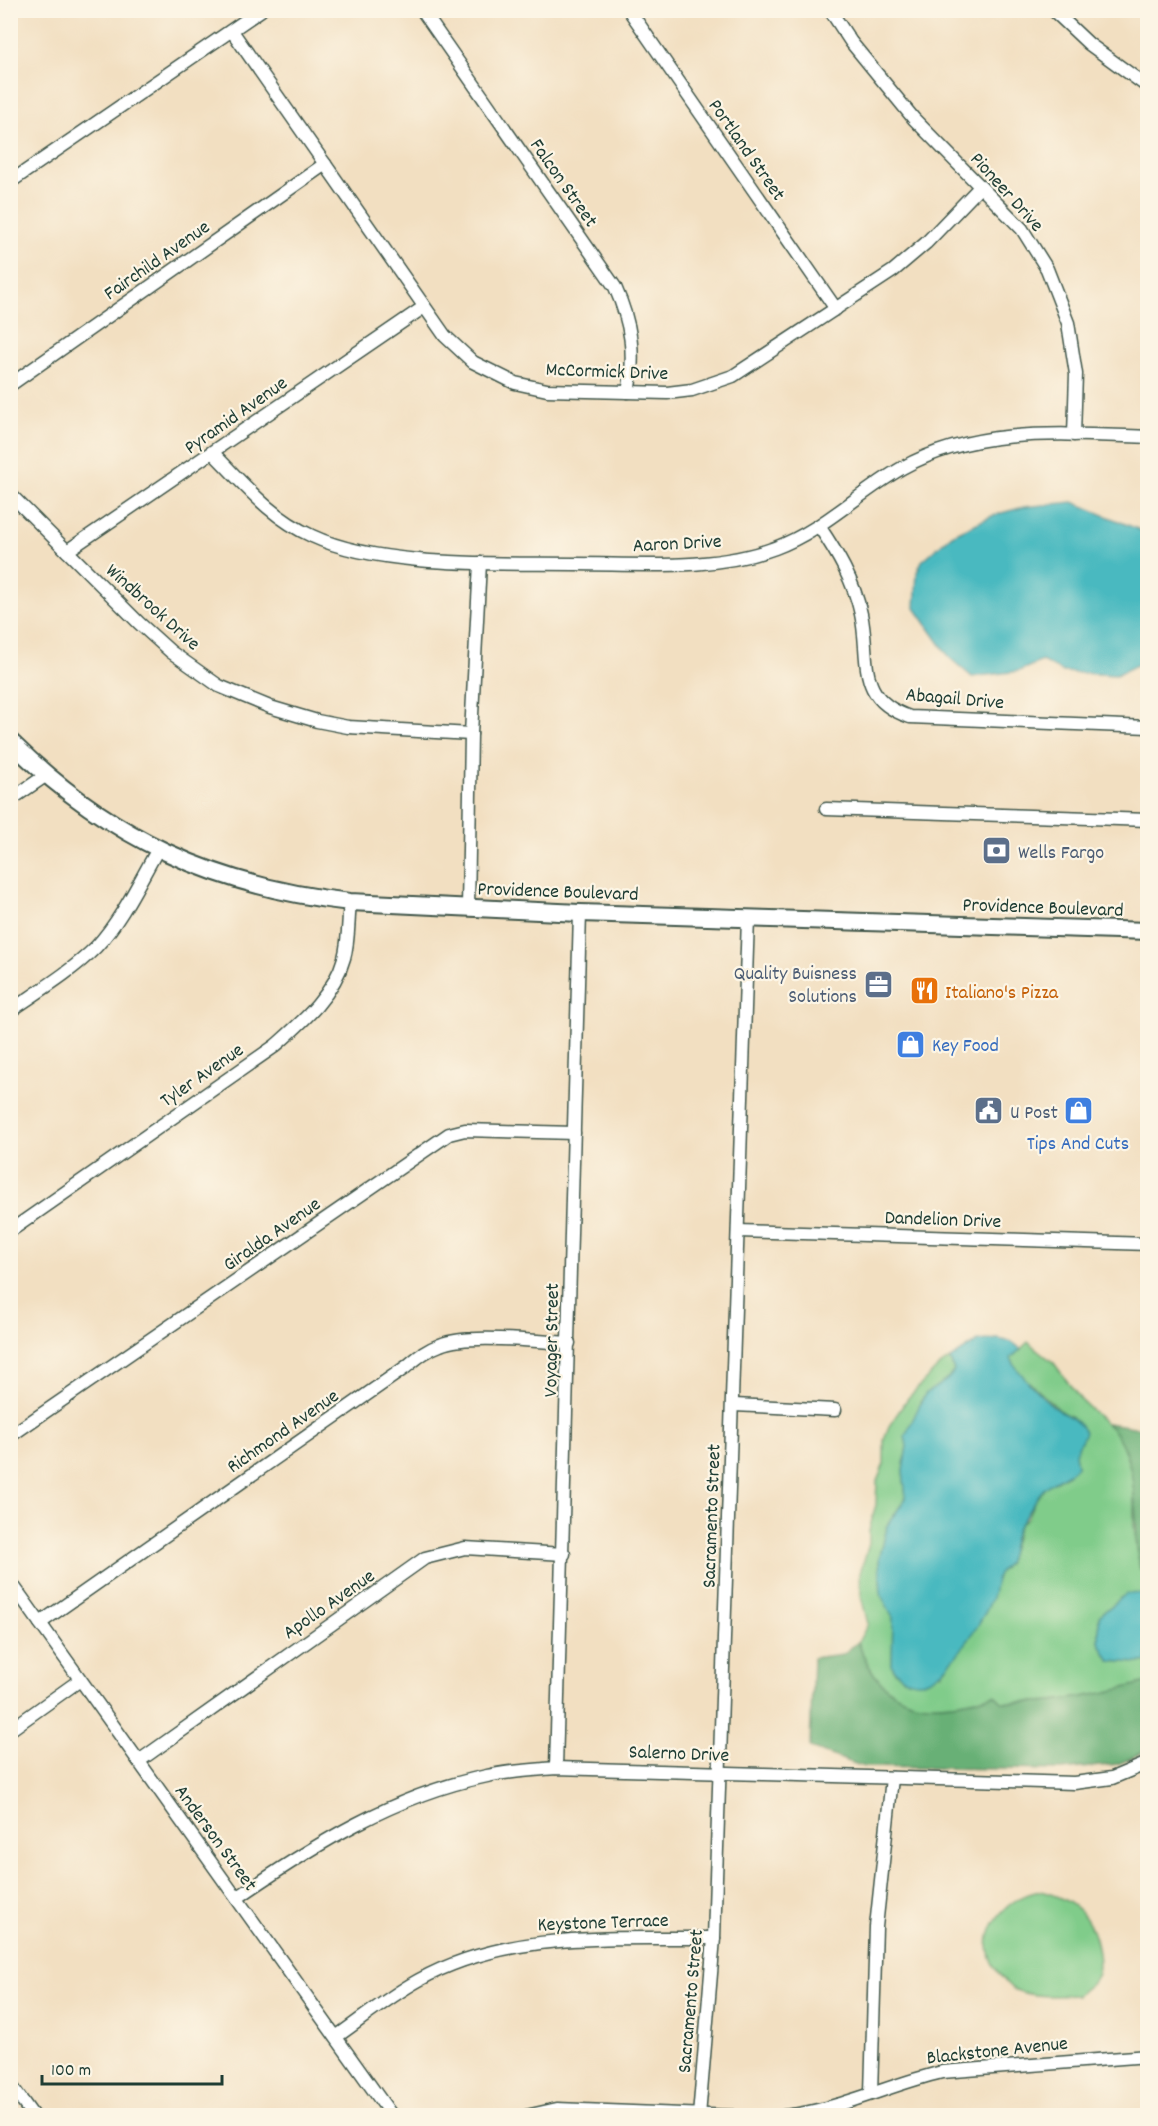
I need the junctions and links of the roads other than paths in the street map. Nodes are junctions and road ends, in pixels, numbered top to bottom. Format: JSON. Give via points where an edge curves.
{"nodes":[{"id":1,"x":261,"y":10,"type":"edge"},
{"id":2,"x":422,"y":10,"type":"edge"},
{"id":3,"x":629,"y":10,"type":"edge"},
{"id":4,"x":830,"y":10,"type":"edge"},
{"id":5,"x":1053,"y":10,"type":"edge"},
{"id":6,"x":232,"y":31,"type":"junction"},
{"id":7,"x":1148,"y":87,"type":"edge"},
{"id":8,"x":325,"y":164,"type":"junction"},
{"id":9,"x":10,"y":182,"type":"edge"},
{"id":10,"x":980,"y":187,"type":"junction"},
{"id":11,"x":424,"y":307,"type":"junction"},
{"id":12,"x":836,"y":309,"type":"junction"},
{"id":13,"x":10,"y":385,"type":"edge"},
{"id":14,"x":628,"y":392,"type":"junction"},
{"id":15,"x":1074,"y":435,"type":"junction"},
{"id":16,"x":1148,"y":437,"type":"edge"},
{"id":17,"x":213,"y":453,"type":"junction"},
{"id":18,"x":10,"y":494,"type":"edge"},
{"id":19,"x":819,"y":526,"type":"junction"},
{"id":20,"x":67,"y":551,"type":"junction"},
{"id":21,"x":480,"y":563,"type":"junction"},
{"id":22,"x":1148,"y":727,"type":"edge"},
{"id":23,"x":471,"y":734,"type":"junction"},
{"id":24,"x":10,"y":741,"type":"edge"},
{"id":25,"x":45,"y":776,"type":"junction"},
{"id":26,"x":10,"y":800,"type":"edge"},
{"id":27,"x":826,"y":809,"type":"dead end"},
{"id":28,"x":1148,"y":820,"type":"edge"},
{"id":29,"x":158,"y":849,"type":"junction"},
{"id":30,"x":350,"y":902,"type":"junction"},
{"id":31,"x":468,"y":908,"type":"junction"},
{"id":32,"x":580,"y":913,"type":"junction"},
{"id":33,"x":748,"y":918,"type":"junction"},
{"id":34,"x":1148,"y":931,"type":"edge"},
{"id":35,"x":10,"y":1011,"type":"edge"},
{"id":36,"x":574,"y":1133,"type":"junction"},
{"id":37,"x":10,"y":1231,"type":"edge"},
{"id":38,"x":738,"y":1231,"type":"junction"},
{"id":39,"x":1148,"y":1244,"type":"edge"},
{"id":40,"x":569,"y":1342,"type":"junction"},
{"id":41,"x":734,"y":1405,"type":"junction"},
{"id":42,"x":835,"y":1410,"type":"dead end"},
{"id":43,"x":10,"y":1436,"type":"edge"},
{"id":44,"x":564,"y":1554,"type":"junction"},
{"id":45,"x":10,"y":1581,"type":"edge"},
{"id":46,"x":40,"y":1623,"type":"junction"},
{"id":47,"x":80,"y":1680,"type":"junction"},
{"id":48,"x":10,"y":1730,"type":"edge"},
{"id":49,"x":139,"y":1761,"type":"junction"},
{"id":50,"x":1148,"y":1763,"type":"edge"},
{"id":51,"x":556,"y":1768,"type":"junction"},
{"id":52,"x":720,"y":1773,"type":"junction"},
{"id":53,"x":892,"y":1778,"type":"junction"},
{"id":54,"x":237,"y":1898,"type":"junction"},
{"id":55,"x":714,"y":1938,"type":"junction"},
{"id":56,"x":336,"y":2037,"type":"junction"},
{"id":57,"x":1148,"y":2056,"type":"edge"},
{"id":58,"x":10,"y":2084,"type":"edge"},
{"id":59,"x":871,"y":2094,"type":"junction"},
{"id":60,"x":699,"y":2114,"type":"edge"},
{"id":61,"x":33,"y":2115,"type":"edge"},
{"id":62,"x":392,"y":2115,"type":"edge"},
{"id":63,"x":526,"y":2115,"type":"edge"},
{"id":64,"x":733,"y":2115,"type":"edge"},
{"id":65,"x":784,"y":2115,"type":"edge"}],
"edges":[{"from":1,"to":6,"type":"street"},
{"from":2,"to":14,"type":"street","name":"Falcon Street","via":[[615,287],[632,336]]},
{"from":3,"to":12,"type":"street","name":"Portland Street"},
{"from":4,"to":10,"type":"street","name":"Pioneer Drive","via":[[914,119]]},
{"from":5,"to":7,"type":"street","via":[[1089,44]]},
{"from":6,"to":8,"type":"street","name":"McCormick Drive"},
{"from":6,"to":9,"type":"street"},
{"from":8,"to":11,"type":"street","name":"McCormick Drive"},
{"from":8,"to":13,"type":"street","name":"Fairchild Avenue"},
{"from":10,"to":12,"type":"street","name":"McCormick Drive","via":[[926,243]]},
{"from":10,"to":15,"type":"street","name":"Pioneer Drive","via":[[1022,230],[1047,269],[1068,323],[1076,374]]},
{"from":11,"to":14,"type":"street","name":"McCormick Drive","via":[[445,336],[473,362],[497,376],[547,390]]},
{"from":11,"to":17,"type":"street","name":"Pyramid Avenue"},
{"from":12,"to":14,"type":"street","name":"McCormick Drive","via":[[733,376],[692,390]]},
{"from":15,"to":16,"type":"street","name":"Aaron Drive"},
{"from":15,"to":19,"type":"street","name":"Aaron Drive","via":[[994,437],[949,447],[902,468]]},
{"from":17,"to":20,"type":"street","name":"Pyramid Avenue"},
{"from":17,"to":21,"type":"street","name":"Aaron Drive","via":[[268,511],[311,536],[374,554]]},
{"from":18,"to":20,"type":"street","name":"Windbrook Drive"},
{"from":19,"to":21,"type":"street","name":"Aaron Drive","via":[[775,548],[740,558],[678,564]]},
{"from":19,"to":22,"type":"street","name":"Abagail Drive","via":[[848,573],[861,613],[869,684],[895,712],[910,717]]},
{"from":20,"to":23,"type":"street","name":"Windbrook Drive","via":[[171,652],[219,686],[316,721],[348,727]]},
{"from":21,"to":23,"type":"street"},
{"from":23,"to":31,"type":"street"},
{"from":24,"to":25,"type":"main road","name":"Providence Boulevard"},
{"from":25,"to":26,"type":"street"},
{"from":25,"to":29,"type":"main road","name":"Providence Boulevard"},
{"from":27,"to":28,"type":"street"},
{"from":29,"to":30,"type":"main road","name":"Providence Boulevard","via":[[253,886]]},
{"from":29,"to":35,"type":"street","via":[[118,920],[98,945]]},
{"from":30,"to":31,"type":"main road","name":"Providence Boulevard"},
{"from":30,"to":37,"type":"street","name":"Tyler Avenue","via":[[344,959],[308,1017],[275,1047]]},
{"from":31,"to":32,"type":"main road","name":"Providence Boulevard"},
{"from":32,"to":33,"type":"main road","name":"Providence Boulevard"},
{"from":32,"to":36,"type":"street","name":"Voyager Street"},
{"from":33,"to":34,"type":"main road","name":"Providence Boulevard"},
{"from":33,"to":38,"type":"street","name":"Sacramento Street"},
{"from":36,"to":40,"type":"street","name":"Voyager Street"},
{"from":36,"to":43,"type":"street","name":"Giralda Avenue","via":[[465,1130],[449,1134]]},
{"from":38,"to":39,"type":"street","name":"Dandelion Drive"},
{"from":38,"to":41,"type":"street","name":"Sacramento Street"},
{"from":40,"to":44,"type":"street","name":"Voyager Street"},
{"from":40,"to":46,"type":"street","name":"Richmond Avenue","via":[[461,1340],[422,1353]]},
{"from":41,"to":42,"type":"street"},
{"from":41,"to":52,"type":"street","name":"Sacramento Street"},
{"from":44,"to":49,"type":"street","name":"Apollo Avenue","via":[[465,1548],[425,1558]]},
{"from":44,"to":51,"type":"street","name":"Voyager Street"},
{"from":45,"to":46,"type":"street","name":"Anderson Street"},
{"from":46,"to":47,"type":"street","name":"Anderson Street"},
{"from":47,"to":48,"type":"street"},
{"from":47,"to":49,"type":"street","name":"Anderson Street"},
{"from":49,"to":54,"type":"street","name":"Anderson Street"},
{"from":50,"to":53,"type":"street","name":"Salerno Drive","via":[[1112,1778],[1074,1784]]},
{"from":51,"to":52,"type":"street","name":"Salerno Drive"},
{"from":51,"to":54,"type":"street","name":"Salerno Drive","via":[[488,1776],[446,1786],[390,1808],[338,1832]]},
{"from":52,"to":53,"type":"street","name":"Salerno Drive"},
{"from":52,"to":55,"type":"street","name":"Sacramento Street"},
{"from":53,"to":59,"type":"street","via":[[876,1927]]},
{"from":54,"to":56,"type":"street","name":"Anderson Street"},
{"from":55,"to":56,"type":"street","name":"Keystone Terrace","via":[[568,1940],[527,1944],[471,1957],[419,1980]]},
{"from":55,"to":60,"type":"street","name":"Sacramento Street"},
{"from":56,"to":62,"type":"street","name":"Anderson Street"},
{"from":57,"to":59,"type":"street","name":"Blackstone Avenue","via":[[942,2072]]},
{"from":58,"to":61,"type":"street"},
{"from":59,"to":65,"type":"street","name":"Blackstone Avenue","via":[[847,2103]]},
{"from":60,"to":63,"type":"street","via":[[557,2109]]},
{"from":60,"to":64,"type":"street"}]}
